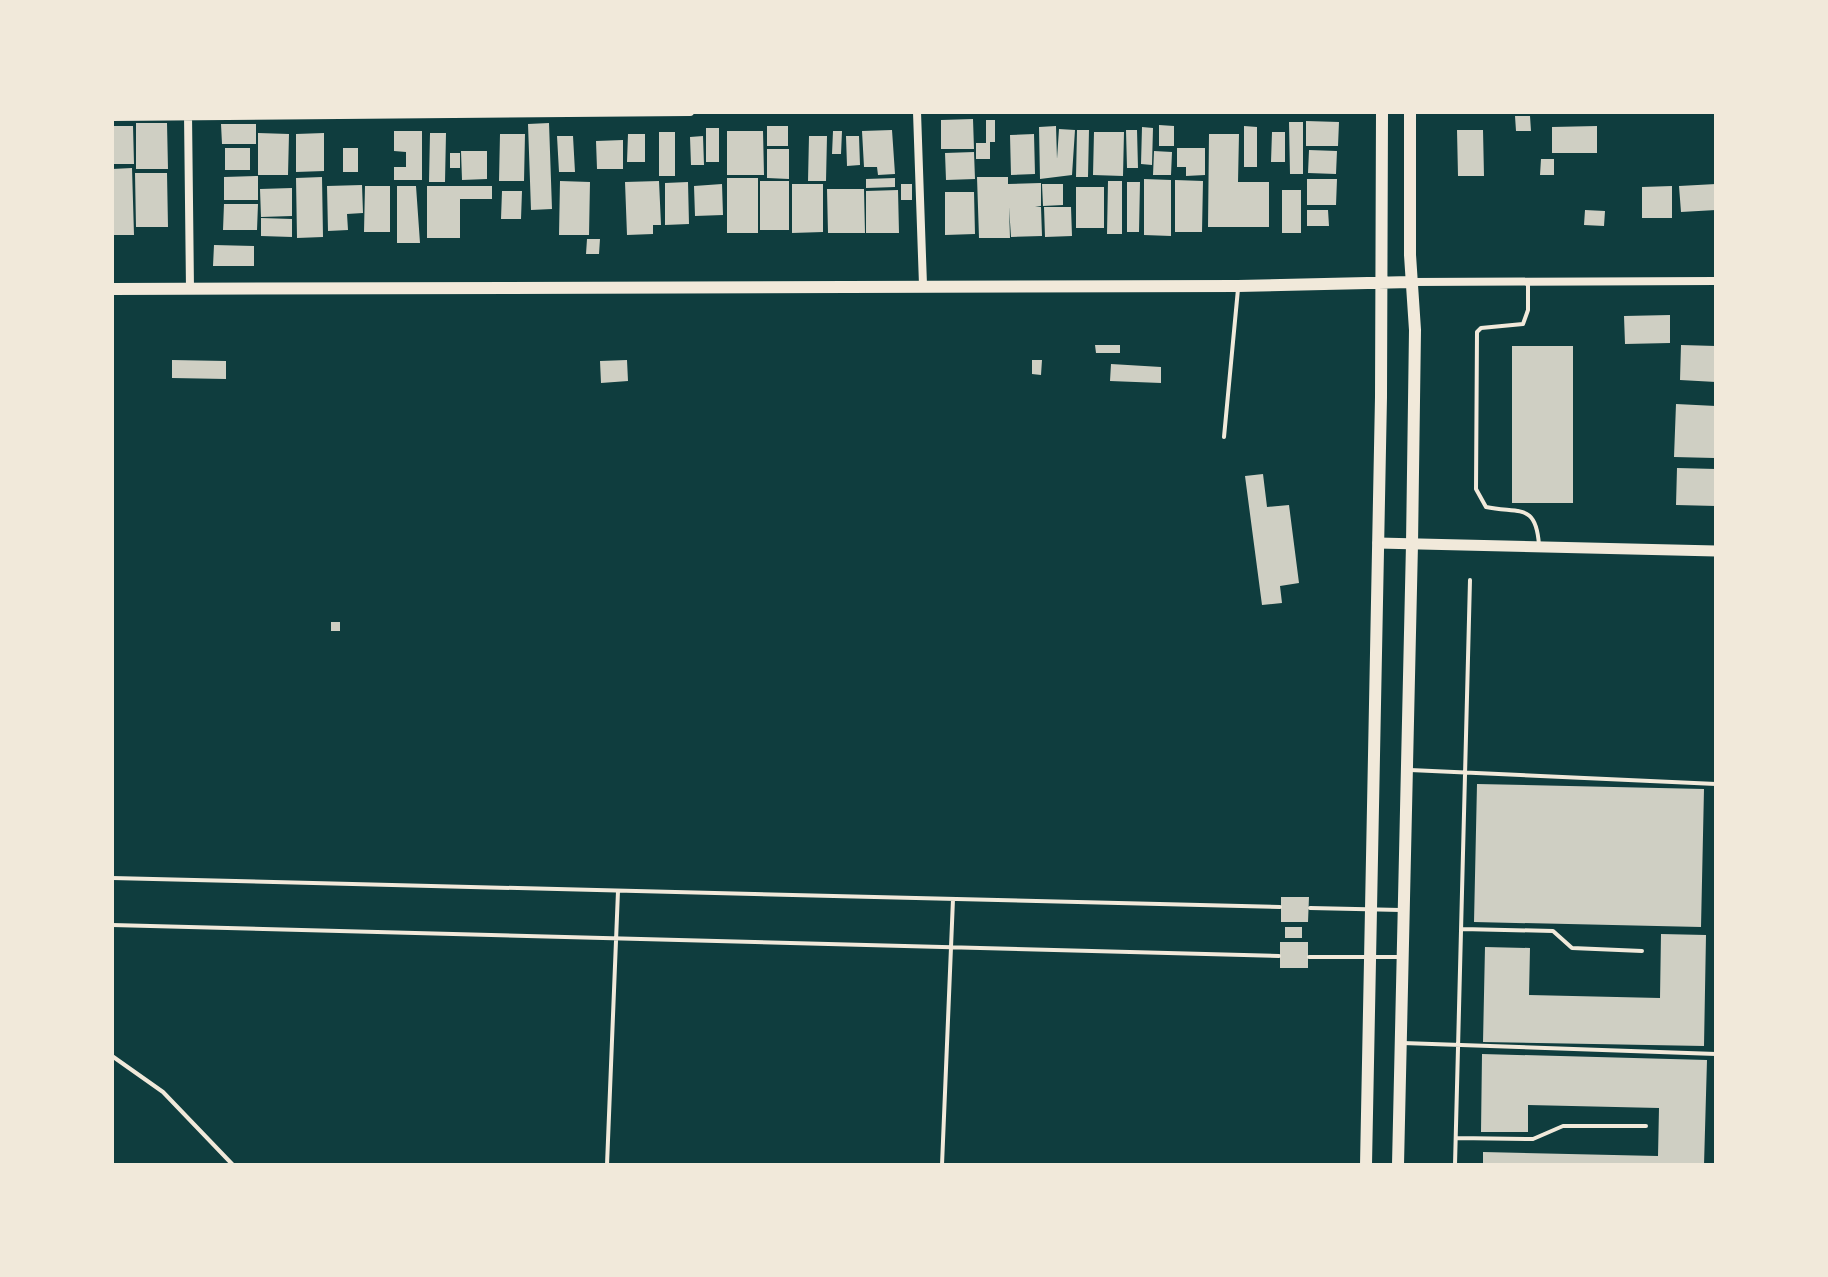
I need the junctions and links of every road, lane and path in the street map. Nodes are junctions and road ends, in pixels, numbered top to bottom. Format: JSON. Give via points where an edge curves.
{"nodes":[{"id":1,"x":690,"y":112,"type":"edge"},
{"id":2,"x":917,"y":112,"type":"edge"},
{"id":3,"x":1382,"y":112,"type":"edge"},
{"id":4,"x":1410,"y":112,"type":"edge"},
{"id":5,"x":345,"y":113,"type":"edge"},
{"id":6,"x":488,"y":113,"type":"edge"},
{"id":7,"x":634,"y":113,"type":"edge"},
{"id":8,"x":188,"y":114,"type":"edge"},
{"id":9,"x":112,"y":117,"type":"edge"},
{"id":10,"x":1716,"y":281,"type":"edge"},
{"id":11,"x":1381,"y":282,"type":"junction"},
{"id":12,"x":1411,"y":282,"type":"junction"},
{"id":13,"x":1528,"y":283,"type":"junction"},
{"id":14,"x":923,"y":285,"type":"junction"},
{"id":15,"x":1238,"y":286,"type":"junction"},
{"id":16,"x":112,"y":289,"type":"edge"},
{"id":17,"x":190,"y":289,"type":"junction"},
{"id":18,"x":1224,"y":437,"type":"dead end"},
{"id":19,"x":1378,"y":543,"type":"junction"},
{"id":20,"x":1412,"y":544,"type":"junction"},
{"id":21,"x":1539,"y":547,"type":"junction"},
{"id":22,"x":1716,"y":551,"type":"edge"},
{"id":23,"x":1470,"y":580,"type":"dead end"},
{"id":24,"x":1407,"y":770,"type":"junction"},
{"id":25,"x":1467,"y":772,"type":"junction"},
{"id":26,"x":1716,"y":784,"type":"edge"},
{"id":27,"x":112,"y":878,"type":"edge"},
{"id":28,"x":618,"y":891,"type":"junction"},
{"id":29,"x":953,"y":899,"type":"junction"},
{"id":30,"x":1280,"y":907,"type":"dead end"},
{"id":31,"x":1310,"y":908,"type":"dead end"},
{"id":32,"x":1370,"y":909,"type":"junction"},
{"id":33,"x":1404,"y":910,"type":"junction"},
{"id":34,"x":112,"y":925,"type":"edge"},
{"id":35,"x":1462,"y":929,"type":"junction"},
{"id":36,"x":616,"y":941,"type":"junction"},
{"id":37,"x":951,"y":950,"type":"junction"},
{"id":38,"x":1642,"y":951,"type":"dead end"},
{"id":39,"x":1279,"y":956,"type":"dead end"},
{"id":40,"x":1309,"y":957,"type":"dead end"},
{"id":41,"x":1403,"y":957,"type":"junction"},
{"id":42,"x":1369,"y":958,"type":"junction"},
{"id":43,"x":1401,"y":1043,"type":"junction"},
{"id":44,"x":1460,"y":1047,"type":"junction"},
{"id":45,"x":1716,"y":1054,"type":"edge"},
{"id":46,"x":112,"y":1056,"type":"edge"},
{"id":47,"x":1646,"y":1126,"type":"dead end"},
{"id":48,"x":1456,"y":1138,"type":"junction"},
{"id":49,"x":233,"y":1165,"type":"edge"},
{"id":50,"x":607,"y":1165,"type":"edge"},
{"id":51,"x":942,"y":1165,"type":"edge"},
{"id":52,"x":1366,"y":1165,"type":"edge"},
{"id":53,"x":1398,"y":1165,"type":"edge"},
{"id":54,"x":1455,"y":1165,"type":"edge"}],
"edges":[{"from":1,"to":7,"type":"street"},
{"from":2,"to":14,"type":"street"},
{"from":3,"to":11,"type":"main road"},
{"from":4,"to":12,"type":"main road"},
{"from":5,"to":6,"type":"street"},
{"from":5,"to":8,"type":"street"},
{"from":6,"to":7,"type":"street"},
{"from":8,"to":9,"type":"street"},
{"from":8,"to":17,"type":"street"},
{"from":10,"to":13,"type":"street"},
{"from":11,"to":12,"type":"main road"},
{"from":11,"to":15,"type":"main road"},
{"from":11,"to":19,"type":"main road"},
{"from":12,"to":13,"type":"street"},
{"from":12,"to":20,"type":"main road"},
{"from":13,"to":21,"type":"lane","via":[[1523,324],[1477,332],[1476,489],[1486,507],[1530,513]]},
{"from":14,"to":15,"type":"main road"},
{"from":14,"to":17,"type":"main road"},
{"from":15,"to":18,"type":"lane"},
{"from":16,"to":17,"type":"main road"},
{"from":19,"to":20,"type":"street"},
{"from":19,"to":32,"type":"main road"},
{"from":20,"to":21,"type":"street"},
{"from":20,"to":24,"type":"main road"},
{"from":21,"to":22,"type":"street"},
{"from":23,"to":25,"type":"lane"},
{"from":24,"to":25,"type":"lane"},
{"from":24,"to":33,"type":"main road"},
{"from":25,"to":26,"type":"lane"},
{"from":25,"to":35,"type":"lane"},
{"from":27,"to":28,"type":"lane"},
{"from":28,"to":29,"type":"lane"},
{"from":28,"to":36,"type":"lane"},
{"from":29,"to":30,"type":"lane"},
{"from":29,"to":37,"type":"lane"},
{"from":31,"to":32,"type":"lane"},
{"from":32,"to":33,"type":"lane"},
{"from":32,"to":42,"type":"main road"},
{"from":33,"to":41,"type":"main road"},
{"from":34,"to":36,"type":"lane"},
{"from":35,"to":38,"type":"lane","via":[[1553,931],[1572,948]]},
{"from":35,"to":44,"type":"lane"},
{"from":36,"to":37,"type":"lane"},
{"from":36,"to":50,"type":"lane"},
{"from":37,"to":39,"type":"lane"},
{"from":37,"to":51,"type":"lane"},
{"from":40,"to":42,"type":"lane"},
{"from":41,"to":42,"type":"lane"},
{"from":41,"to":43,"type":"main road"},
{"from":42,"to":52,"type":"main road"},
{"from":43,"to":44,"type":"lane"},
{"from":43,"to":53,"type":"main road"},
{"from":44,"to":45,"type":"lane"},
{"from":44,"to":48,"type":"lane"},
{"from":46,"to":49,"type":"lane","via":[[163,1092]]},
{"from":47,"to":48,"type":"lane","via":[[1563,1126],[1533,1139]]},
{"from":48,"to":54,"type":"lane"}]}
